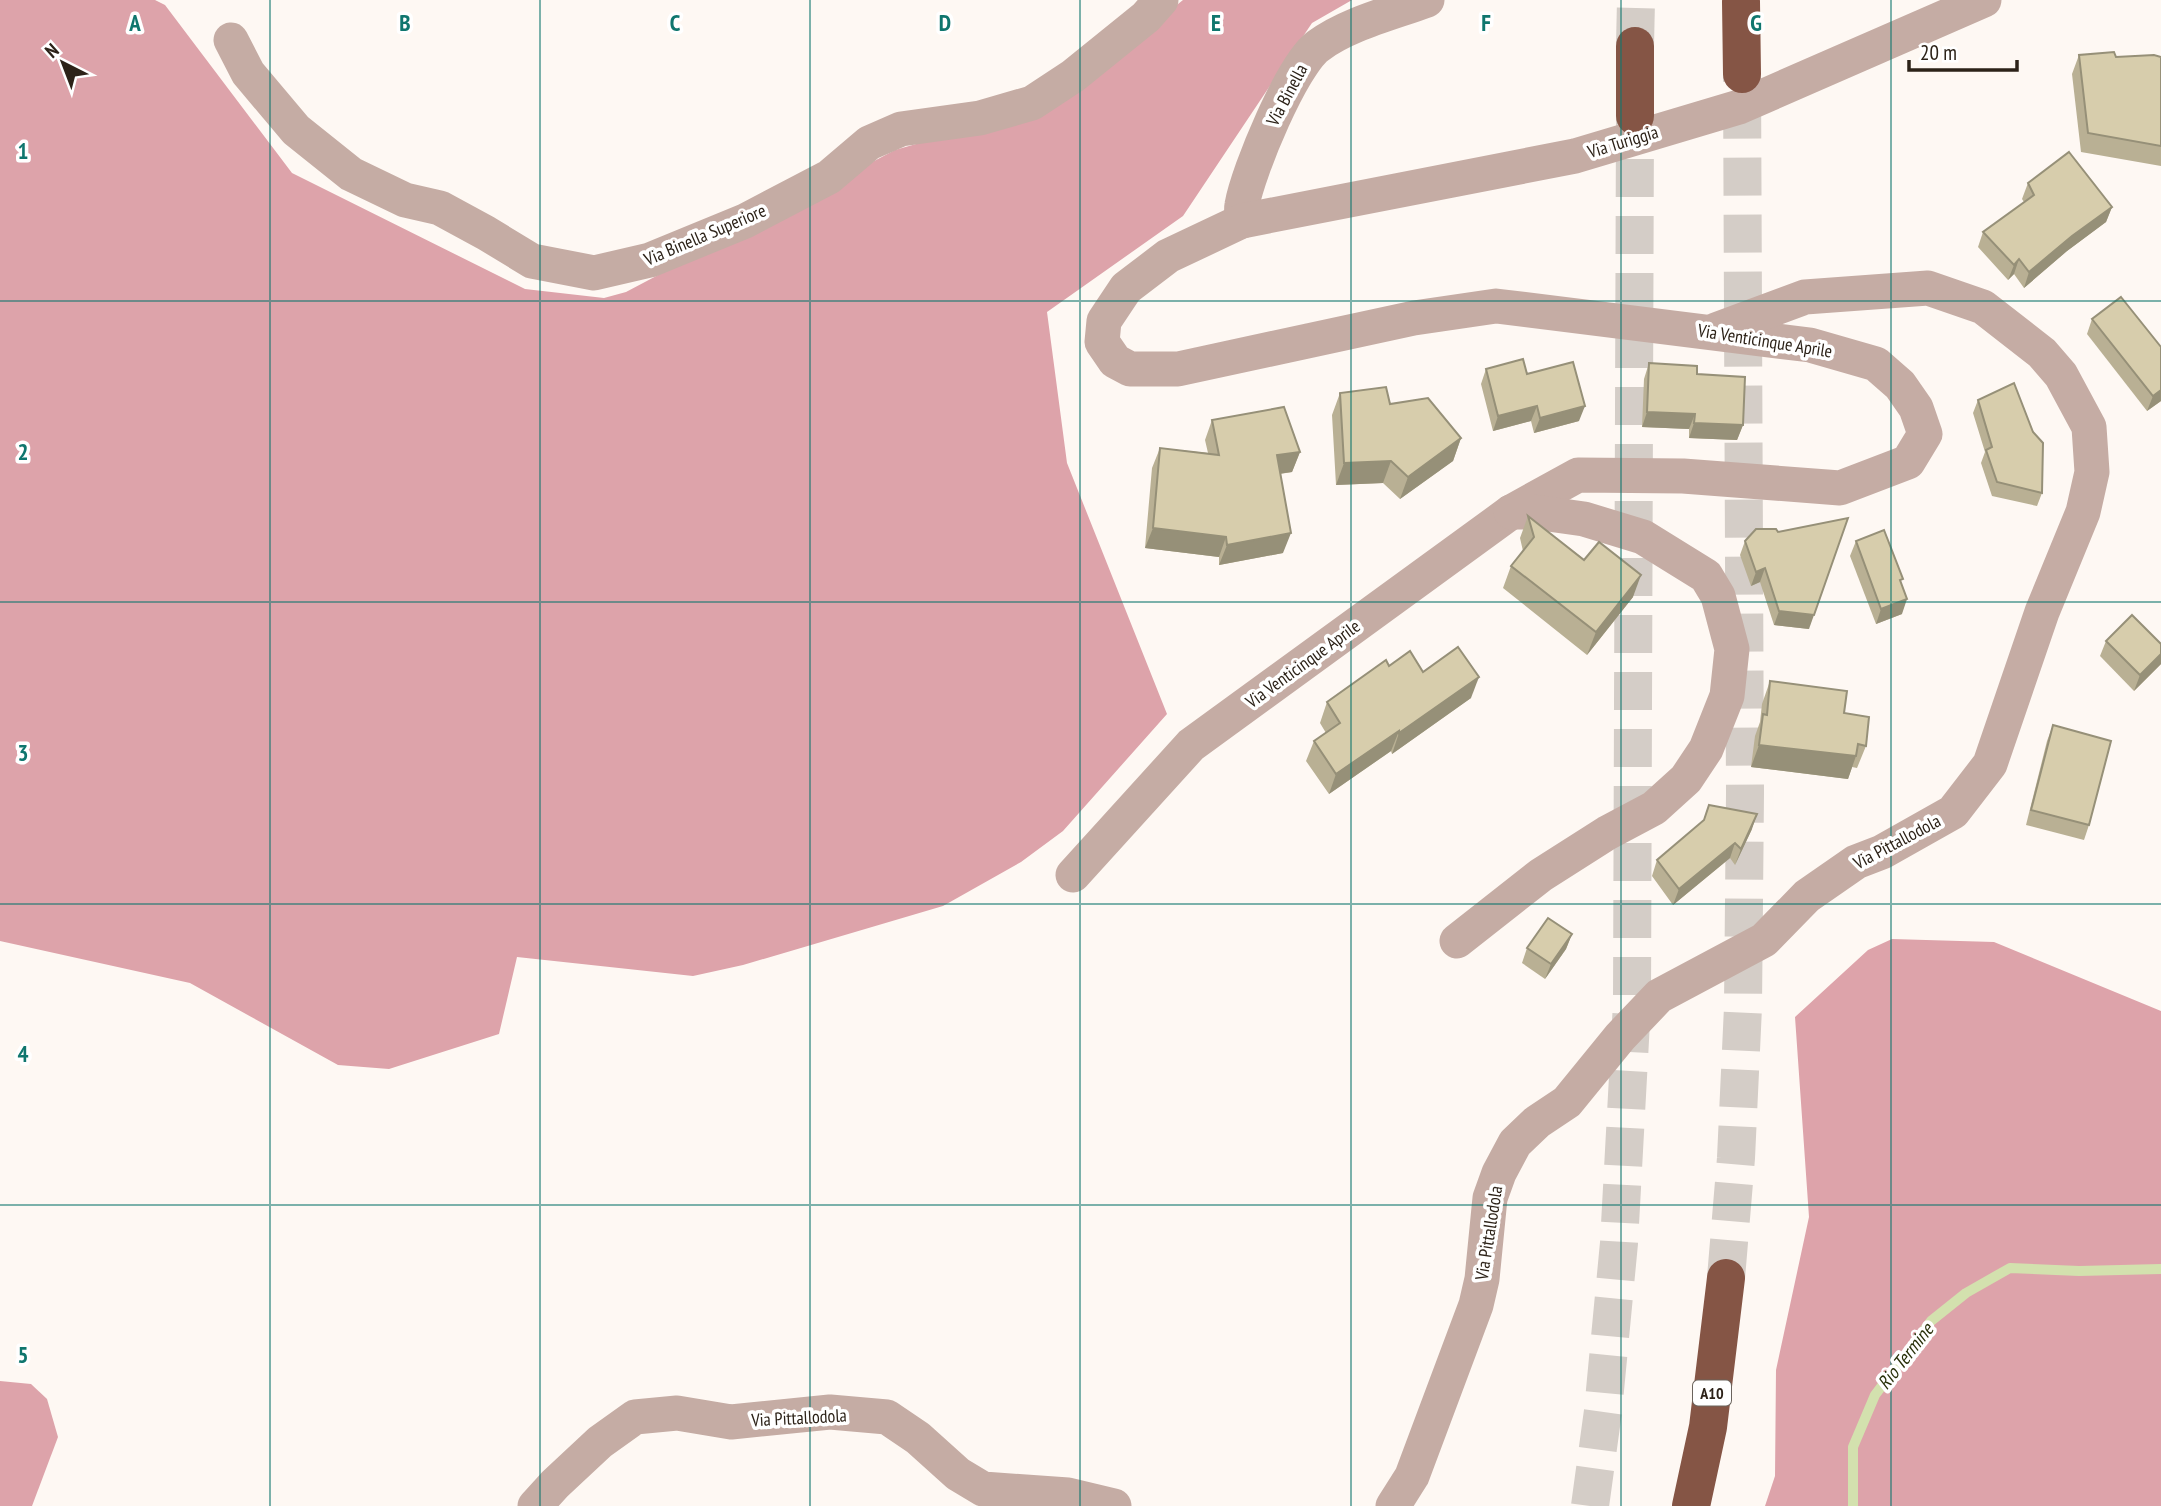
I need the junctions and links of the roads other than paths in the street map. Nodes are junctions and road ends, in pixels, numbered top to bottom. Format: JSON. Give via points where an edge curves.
{"nodes":[{"id":1,"x":1161,"y":0,"type":"edge"},
{"id":2,"x":1427,"y":0,"type":"edge"},
{"id":3,"x":1984,"y":0,"type":"edge"},
{"id":4,"x":1741,"y":2,"type":"dead end"},
{"id":5,"x":231,"y":40,"type":"dead end"},
{"id":6,"x":1635,"y":46,"type":"tunnel mouth"},
{"id":7,"x":1742,"y":74,"type":"tunnel mouth"},
{"id":8,"x":1635,"y":116,"type":"tunnel mouth"},
{"id":9,"x":1242,"y":221,"type":"junction"},
{"id":10,"x":1713,"y":331,"type":"junction"},
{"id":11,"x":1510,"y":512,"type":"junction"},
{"id":12,"x":1073,"y":875,"type":"dead end"},
{"id":13,"x":1457,"y":941,"type":"dead end"},
{"id":14,"x":1726,"y":1279,"type":"tunnel mouth"},
{"id":15,"x":535,"y":1506,"type":"edge"},
{"id":16,"x":1114,"y":1506,"type":"edge"},
{"id":17,"x":1393,"y":1506,"type":"edge"},
{"id":18,"x":1692,"y":1506,"type":"edge"}],
"edges":[{"from":1,"to":5,"type":"street","name":"Via Binella Superiore","via":[[1073,76],[1032,103],[980,118],[901,129],[869,143],[829,177],[745,221],[650,260],[594,273],[532,261],[440,208],[405,200],[351,174],[296,130],[248,73]]},
{"from":2,"to":9,"type":"street","name":"Via Binella","via":[[1337,33],[1315,47],[1256,154],[1241,208]]},
{"from":3,"to":9,"type":"street","name":"Via Turiggia","via":[[1740,107],[1575,156]]},
{"from":4,"to":7,"type":"highway"},
{"from":6,"to":8,"type":"highway"},
{"from":9,"to":10,"type":"street","name":"Via Venticinque Aprile","via":[[1168,256],[1126,288],[1104,321],[1101,342],[1115,361],[1130,369],[1178,369],[1414,317],[1496,306]]},
{"from":10,"to":11,"type":"street","name":"Via Venticinque Aprile","via":[[1810,345],[1876,364],[1900,385],[1916,408],[1925,434],[1908,462],[1840,488],[1684,476],[1578,475]]},
{"from":10,"to":17,"type":"street","name":"Via Pittallodola","via":[[1805,297],[1928,288],[1983,307],[2042,353],[2060,374],[2089,427],[2092,472],[2083,512],[2042,612],[1990,764],[1954,812],[1856,862],[1807,897],[1764,940],[1659,996],[1567,1102],[1515,1143],[1490,1198],[1476,1305],[1412,1476]]},
{"from":11,"to":12,"type":"street","name":"Via Venticinque Aprile","via":[[1191,745]]},
{"from":11,"to":13,"type":"street","via":[[1584,519],[1643,537],[1706,576],[1718,596],[1732,649],[1727,696],[1706,749],[1686,779],[1654,808],[1541,875]]},
{"from":14,"to":18,"type":"highway","number":"A10","via":[[1708,1427]]},
{"from":15,"to":16,"type":"street","name":"Via Pittallodola","via":[[600,1442],[635,1417],[677,1413],[731,1423],[830,1412],[887,1417],[983,1489],[1068,1495]]}]}
